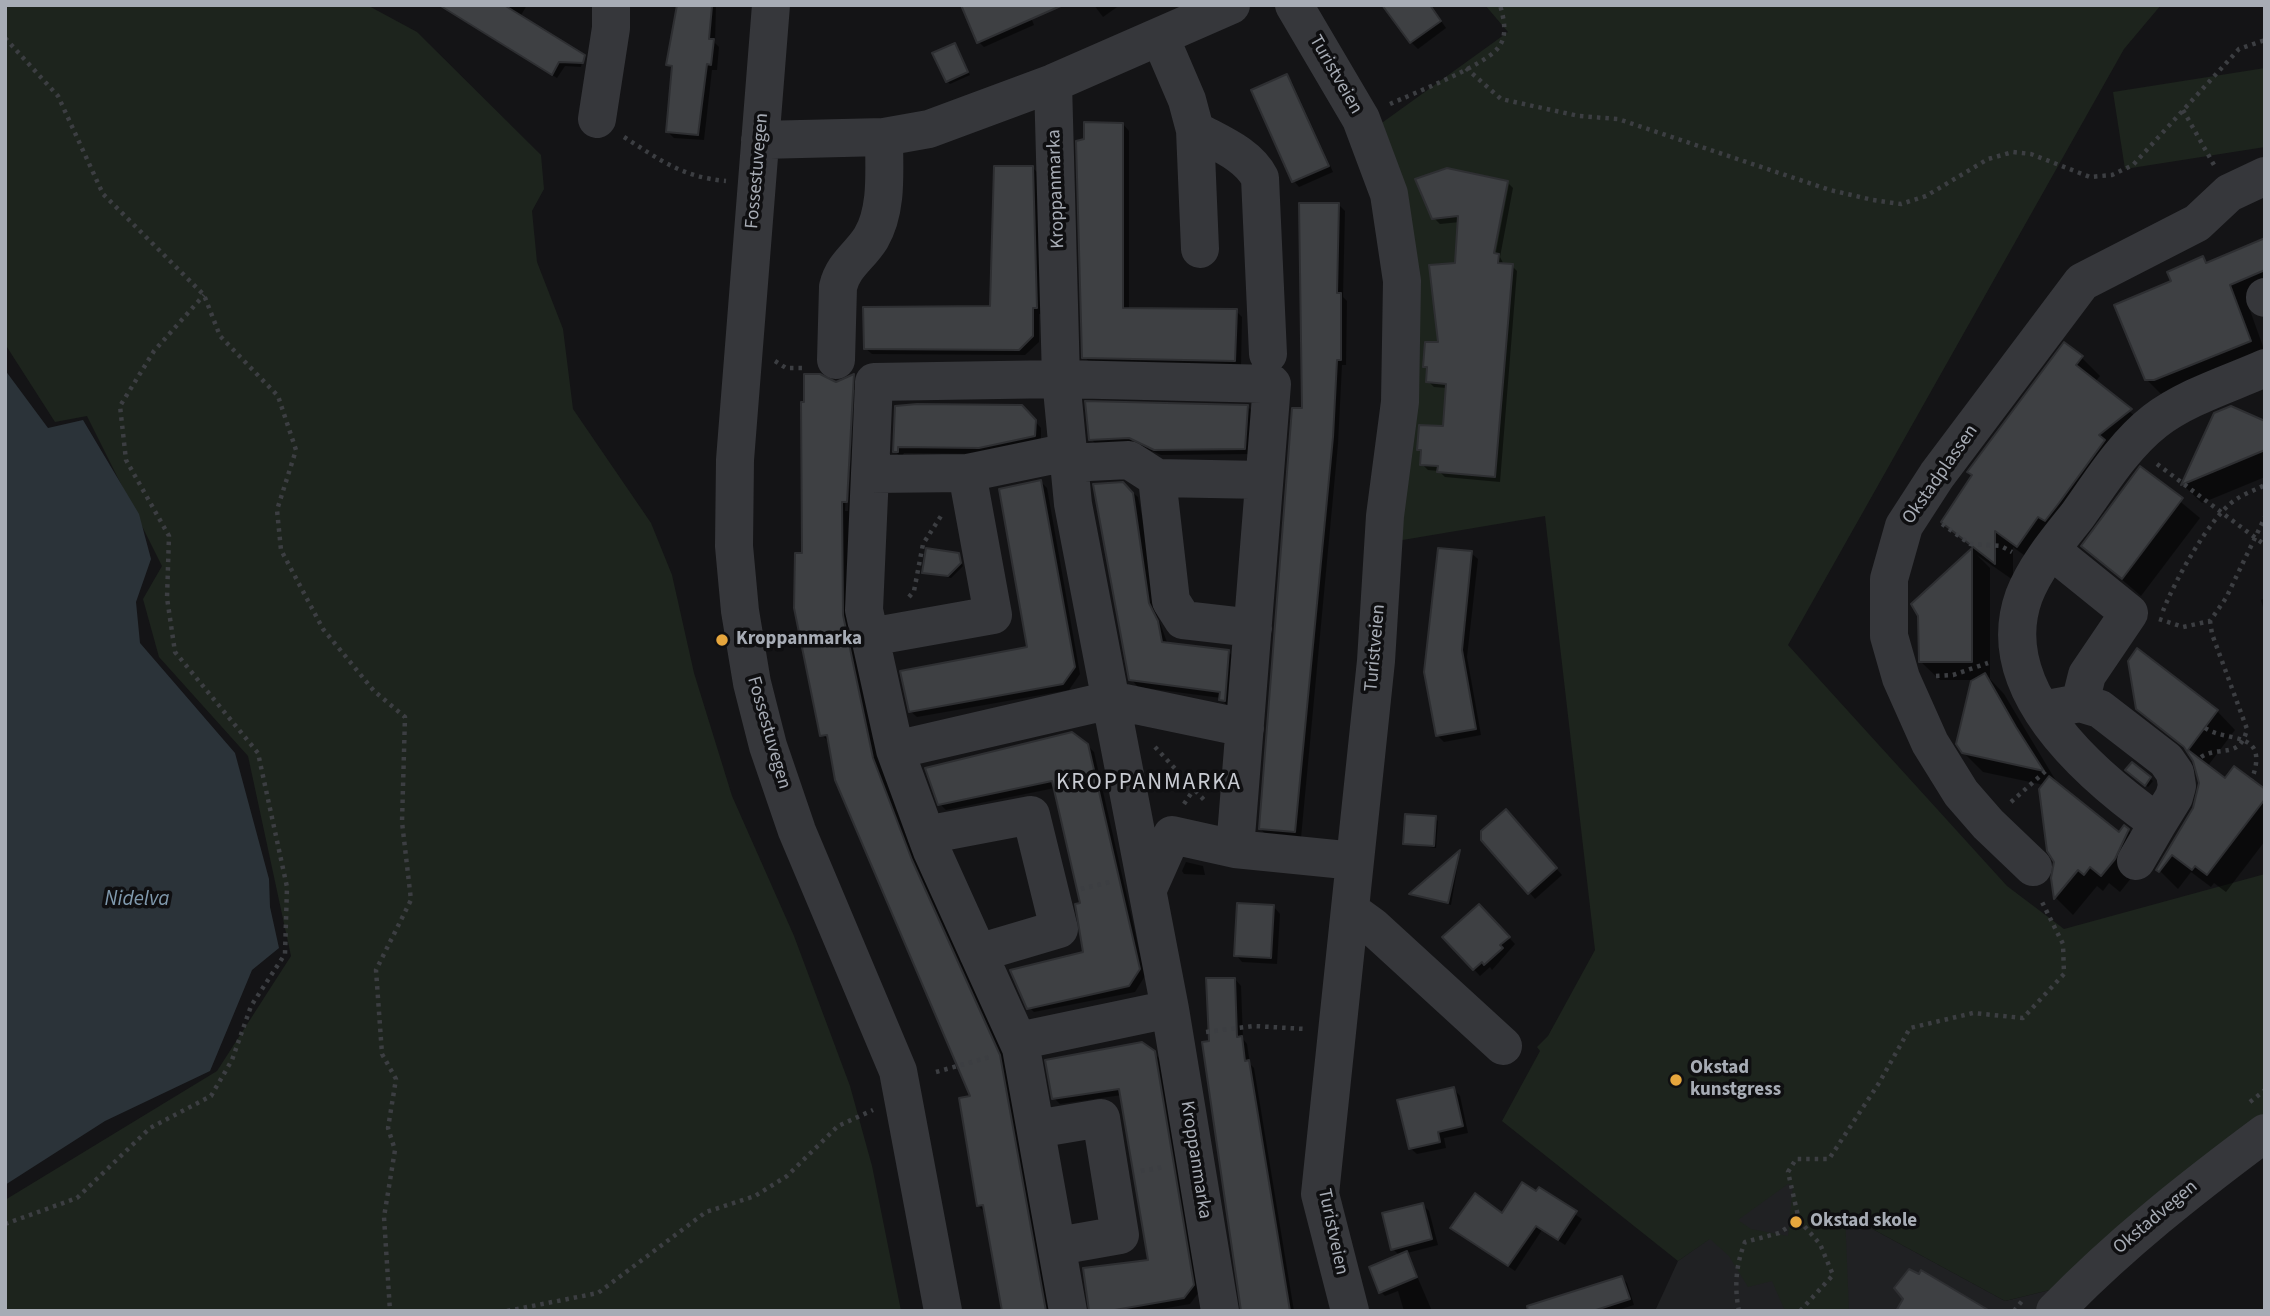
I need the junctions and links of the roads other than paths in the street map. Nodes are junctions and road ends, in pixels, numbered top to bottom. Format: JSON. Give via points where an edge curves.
{"nodes":[{"id":1,"x":611,"y":5,"type":"edge"},
{"id":2,"x":771,"y":5,"type":"edge"},
{"id":3,"x":1231,"y":5,"type":"edge"},
{"id":4,"x":1294,"y":5,"type":"edge"},
{"id":5,"x":1160,"y":37,"type":"junction"},
{"id":6,"x":1053,"y":83,"type":"junction"},
{"id":7,"x":597,"y":119,"type":"road end"},
{"id":8,"x":1195,"y":130,"type":"junction"},
{"id":9,"x":884,"y":137,"type":"junction"},
{"id":10,"x":760,"y":139,"type":"junction"},
{"id":11,"x":2265,"y":176,"type":"edge"},
{"id":12,"x":1200,"y":249,"type":"dead end"},
{"id":13,"x":1268,"y":354,"type":"dead end"},
{"id":14,"x":823,"y":364,"type":"road end"},
{"id":15,"x":2265,"y":368,"type":"edge"},
{"id":16,"x":1062,"y":379,"type":"junction"},
{"id":17,"x":1069,"y":457,"type":"junction"},
{"id":18,"x":870,"y":474,"type":"junction"},
{"id":19,"x":968,"y":478,"type":"junction"},
{"id":20,"x":1157,"y":478,"type":"junction"},
{"id":21,"x":1264,"y":480,"type":"junction"},
{"id":22,"x":2051,"y":550,"type":"junction"},
{"id":23,"x":1254,"y":628,"type":"junction"},
{"id":24,"x":870,"y":637,"type":"junction"},
{"id":25,"x":1111,"y":700,"type":"junction"},
{"id":26,"x":2080,"y":703,"type":"junction"},
{"id":27,"x":2042,"y":710,"type":"junction"},
{"id":28,"x":1245,"y":728,"type":"junction"},
{"id":29,"x":895,"y":750,"type":"junction"},
{"id":30,"x":2158,"y":824,"type":"junction"},
{"id":31,"x":926,"y":835,"type":"junction"},
{"id":32,"x":1156,"y":835,"type":"junction"},
{"id":33,"x":1236,"y":841,"type":"junction"},
{"id":34,"x":1355,"y":861,"type":"junction"},
{"id":35,"x":2136,"y":861,"type":"dead end"},
{"id":36,"x":2033,"y":867,"type":"road end"},
{"id":37,"x":1350,"y":910,"type":"junction"},
{"id":38,"x":978,"y":953,"type":"junction"},
{"id":39,"x":1170,"y":1009,"type":"junction"},
{"id":40,"x":1020,"y":1044,"type":"junction"},
{"id":41,"x":1503,"y":1046,"type":"dead end"},
{"id":42,"x":1036,"y":1129,"type":"junction"},
{"id":43,"x":2265,"y":1133,"type":"edge"},
{"id":44,"x":1058,"y":1246,"type":"junction"},
{"id":45,"x":943,"y":1311,"type":"edge"},
{"id":46,"x":1068,"y":1311,"type":"edge"},
{"id":47,"x":1220,"y":1311,"type":"edge"},
{"id":48,"x":1350,"y":1311,"type":"edge"},
{"id":49,"x":2055,"y":1311,"type":"edge"}],
"edges":[{"from":1,"to":7,"type":"street"},
{"from":2,"to":10,"type":"street","name":"Fossestuvegen"},
{"from":3,"to":5,"type":"street"},
{"from":4,"to":34,"type":"street","name":"Turistveien","via":[[1361,119],[1389,194],[1402,294],[1400,402],[1385,516],[1376,661]]},
{"from":5,"to":6,"type":"street"},
{"from":5,"to":8,"type":"street"},
{"from":6,"to":9,"type":"street","via":[[929,129]]},
{"from":6,"to":16,"type":"street","name":"Kroppanmarka"},
{"from":8,"to":12,"type":"street"},
{"from":8,"to":13,"type":"street","via":[[1254,165],[1260,178]]},
{"from":9,"to":10,"type":"street"},
{"from":9,"to":14,"type":"street","via":[[884,188],[877,224],[845,269],[838,287]]},
{"from":10,"to":45,"type":"street","name":"Fossestuvegen","via":[[735,460],[734,546],[740,611],[752,683],[789,807],[898,1071]]},
{"from":11,"to":36,"type":"street","name":"Okstadplassen","via":[[2229,193],[2197,223],[2082,282],[1904,526],[1889,579],[1889,636],[1901,678],[1946,785]]},
{"from":15,"to":22,"type":"street","via":[[2155,422],[2131,444]]},
{"from":16,"to":17,"type":"street","name":"Kroppanmarka"},
{"from":16,"to":18,"type":"street","via":[[874,382]]},
{"from":16,"to":21,"type":"street","via":[[1272,384]]},
{"from":17,"to":19,"type":"street"},
{"from":17,"to":20,"type":"street","via":[[1129,460]]},
{"from":17,"to":25,"type":"street","name":"Kroppanmarka","via":[[1073,504]]},
{"from":18,"to":19,"type":"street"},
{"from":18,"to":24,"type":"street","via":[[864,610]]},
{"from":19,"to":24,"type":"street","via":[[993,615]]},
{"from":20,"to":21,"type":"street"},
{"from":20,"to":23,"type":"street","via":[[1171,601],[1183,620]]},
{"from":21,"to":23,"type":"street"},
{"from":22,"to":26,"type":"street","via":[[2144,616],[2087,675]]},
{"from":22,"to":27,"type":"street","via":[[2024,596],[2017,633],[2028,681]]},
{"from":23,"to":28,"type":"street"},
{"from":24,"to":29,"type":"street"},
{"from":25,"to":28,"type":"street"},
{"from":25,"to":29,"type":"street"},
{"from":25,"to":32,"type":"street","name":"Kroppanmarka"},
{"from":26,"to":27,"type":"street"},
{"from":26,"to":30,"type":"street","via":[[2100,709],[2166,760],[2175,773],[2174,797]]},
{"from":27,"to":30,"type":"street","via":[[2070,748]]},
{"from":28,"to":33,"type":"street"},
{"from":29,"to":31,"type":"street"},
{"from":30,"to":35,"type":"street"},
{"from":31,"to":38,"type":"street"},
{"from":31,"to":38,"type":"street","via":[[1031,815],[1059,929]]},
{"from":32,"to":33,"type":"street"},
{"from":32,"to":39,"type":"street","name":"Kroppanmarka","via":[[1147,882]]},
{"from":33,"to":34,"type":"street"},
{"from":34,"to":37,"type":"street","name":"Turistveien"},
{"from":37,"to":41,"type":"street"},
{"from":37,"to":48,"type":"street","name":"Turistveien","via":[[1320,1194]]},
{"from":38,"to":40,"type":"street"},
{"from":39,"to":40,"type":"street"},
{"from":39,"to":47,"type":"street","name":"Kroppanmarka"},
{"from":40,"to":42,"type":"street"},
{"from":42,"to":44,"type":"street"},
{"from":42,"to":44,"type":"street","via":[[1101,1118],[1120,1236]]},
{"from":43,"to":49,"type":"street","name":"Okstadvegen","via":[[2170,1204],[2096,1268]]},
{"from":44,"to":46,"type":"street"}]}
